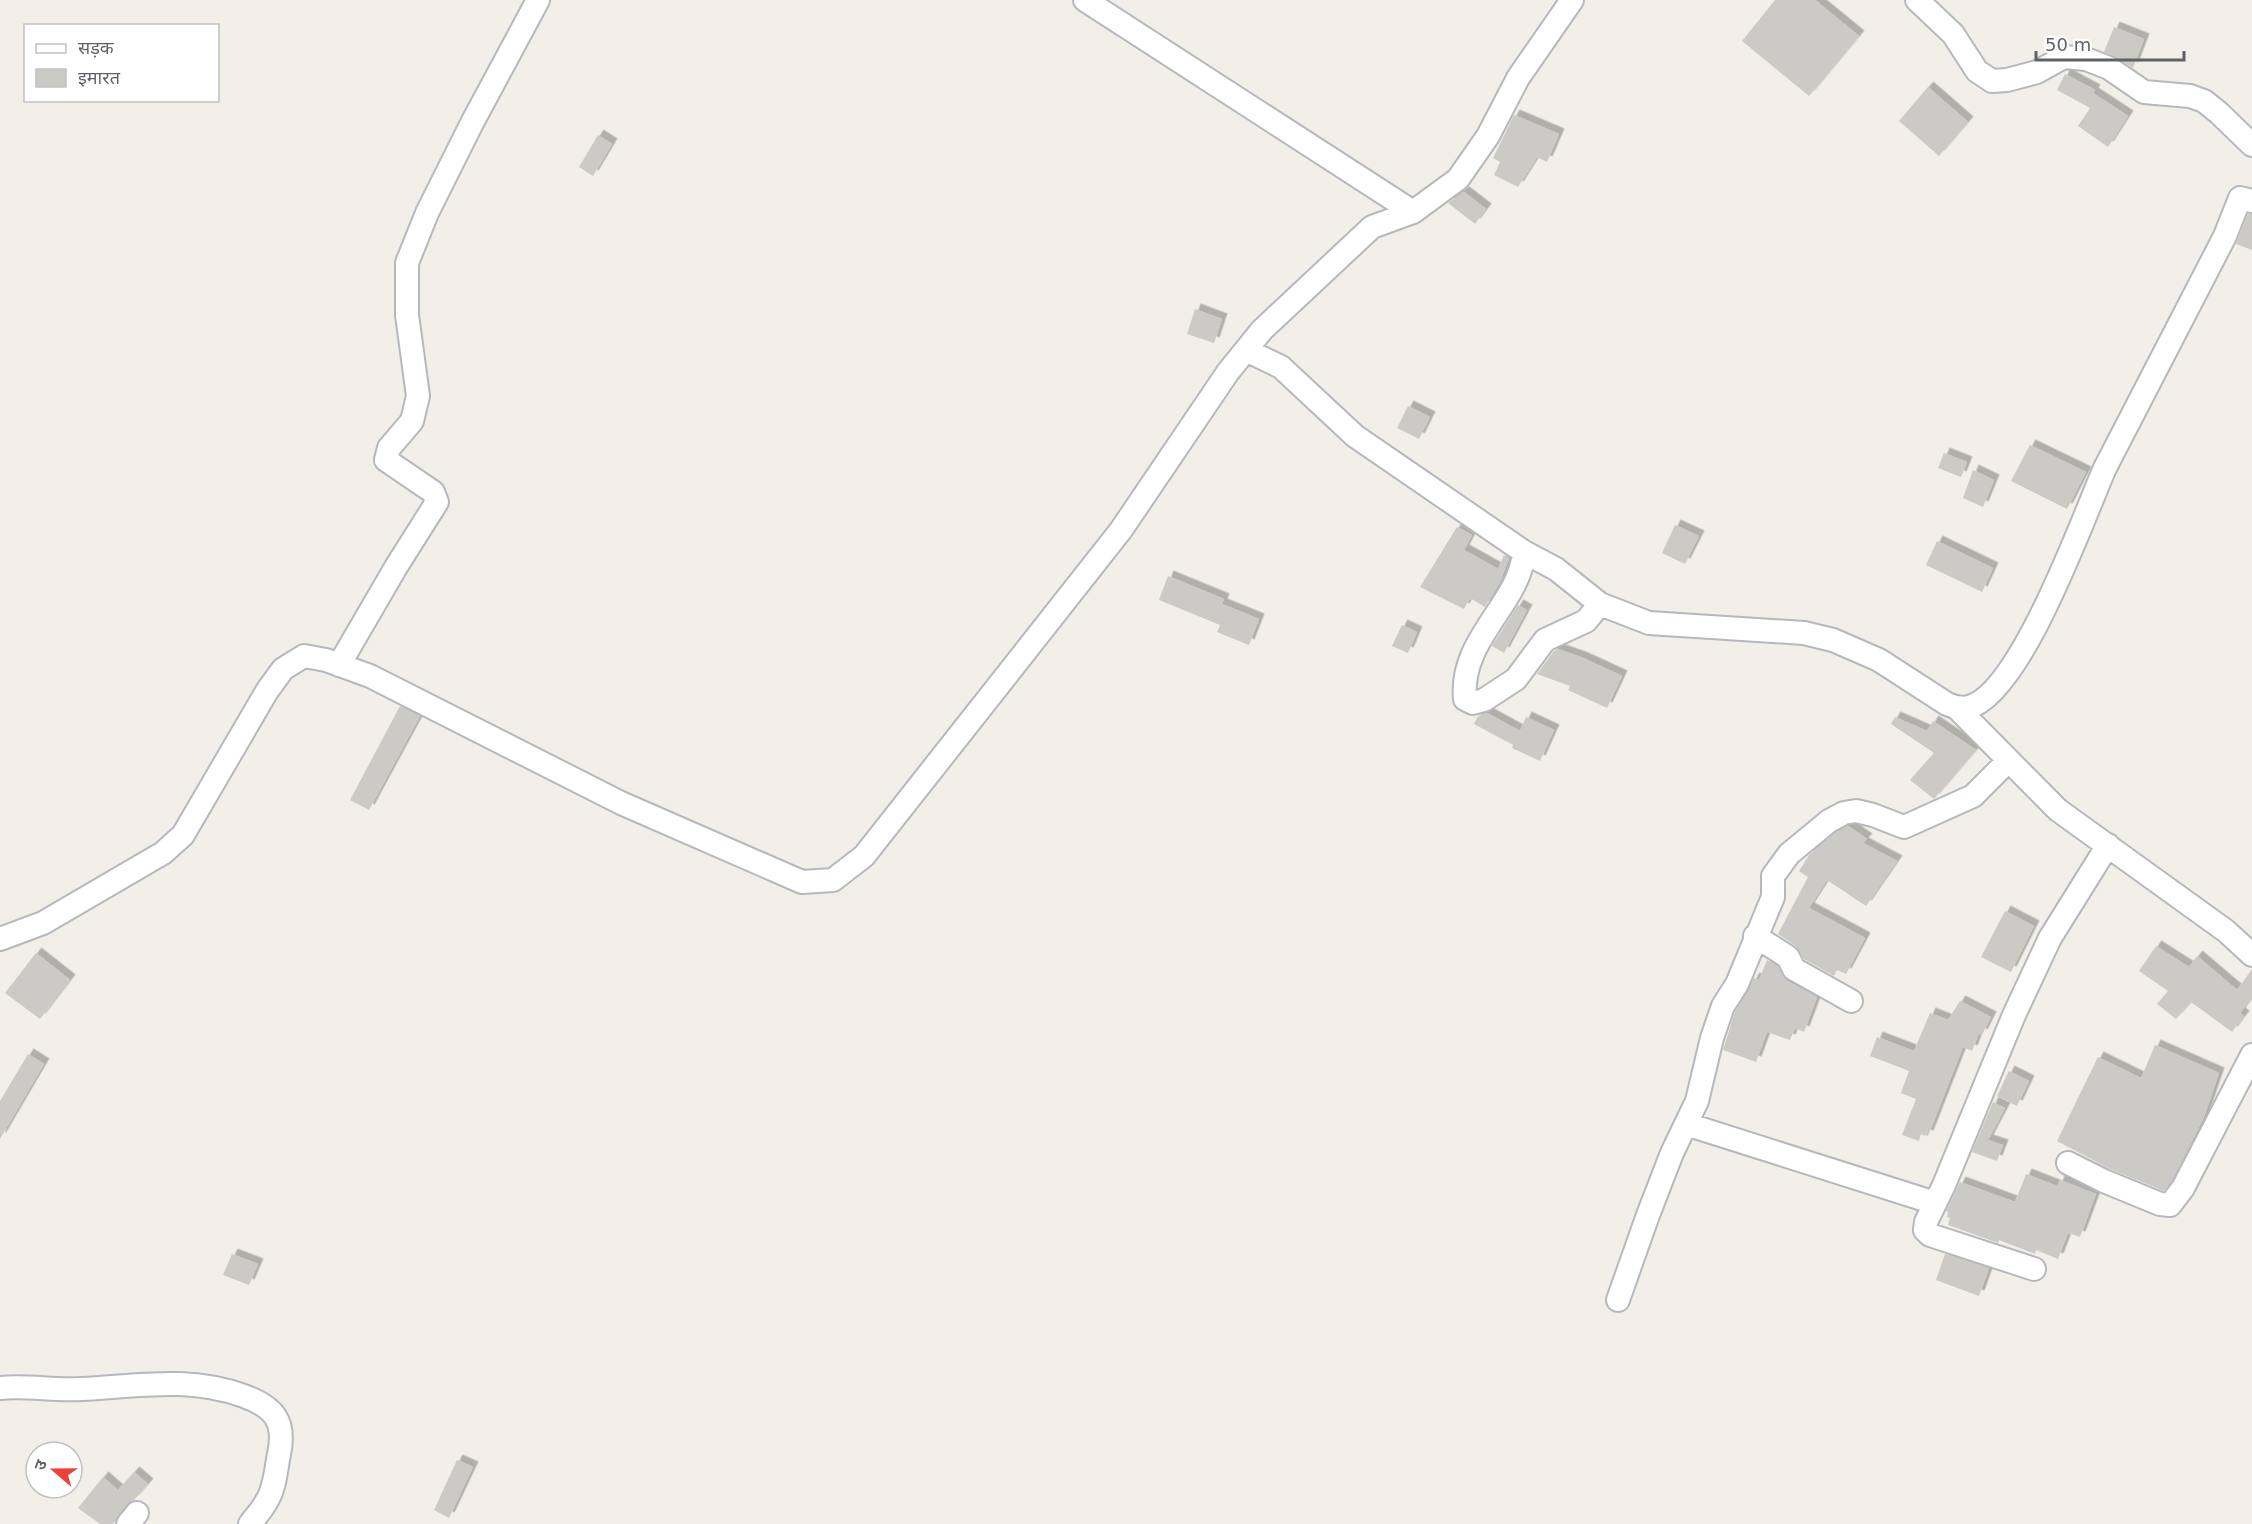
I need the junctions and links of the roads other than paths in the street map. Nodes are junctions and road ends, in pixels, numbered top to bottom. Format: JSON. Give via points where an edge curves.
{"nodes":[{"id":1,"x":538,"y":0,"type":"edge"},
{"id":2,"x":1085,"y":0,"type":"edge"},
{"id":3,"x":1572,"y":0,"type":"edge"},
{"id":4,"x":1917,"y":0,"type":"edge"},
{"id":5,"x":2252,"y":145,"type":"edge"},
{"id":6,"x":2252,"y":201,"type":"edge"},
{"id":7,"x":1413,"y":212,"type":"junction"},
{"id":8,"x":1246,"y":350,"type":"junction"},
{"id":9,"x":1524,"y":552,"type":"junction"},
{"id":10,"x":1600,"y":604,"type":"junction"},
{"id":11,"x":339,"y":665,"type":"junction"},
{"id":12,"x":1957,"y":708,"type":"junction"},
{"id":13,"x":2008,"y":761,"type":"junction"},
{"id":14,"x":2108,"y":846,"type":"junction"},
{"id":15,"x":1755,"y":936,"type":"junction"},
{"id":16,"x":0,"y":939,"type":"edge"},
{"id":17,"x":2252,"y":955,"type":"edge"},
{"id":18,"x":1851,"y":1001,"type":"dead end"},
{"id":19,"x":2252,"y":1055,"type":"edge"},
{"id":20,"x":1686,"y":1124,"type":"junction"},
{"id":21,"x":2068,"y":1163,"type":"dead end"},
{"id":22,"x":1935,"y":1203,"type":"junction"},
{"id":23,"x":2034,"y":1269,"type":"dead end"},
{"id":24,"x":1618,"y":1300,"type":"dead end"},
{"id":25,"x":0,"y":1388,"type":"edge"},
{"id":26,"x":250,"y":1524,"type":"edge"}],
"edges":[{"from":1,"to":11,"type":"street","via":[[472,123],[407,263],[407,315],[418,396],[411,421],[389,448],[386,460],[433,492],[437,502]]},
{"from":2,"to":7,"type":"street"},
{"from":3,"to":7,"type":"street","via":[[1518,78],[1488,136],[1458,178]]},
{"from":4,"to":5,"type":"street","via":[[1953,34],[1977,71],[1992,81],[2037,72],[2064,57],[2086,59],[2109,68],[2144,92],[2204,101]]},
{"from":6,"to":12,"type":"street","via":[[2240,198],[2225,236],[2105,468],[2038,622],[1992,692],[1978,703]]},
{"from":7,"to":8,"type":"street","via":[[1372,227],[1262,330]]},
{"from":8,"to":9,"type":"street","via":[[1281,367],[1355,436]]},
{"from":8,"to":11,"type":"street","via":[[1227,372],[1121,530],[864,856],[832,880],[802,882],[621,803],[370,676]]},
{"from":9,"to":10,"type":"street","via":[[1556,569]]},
{"from":9,"to":10,"type":"street","via":[[1512,587],[1478,639],[1464,685],[1465,699],[1473,703],[1484,700],[1516,679],[1545,640],[1586,621]]},
{"from":10,"to":12,"type":"street","via":[[1649,623],[1804,633],[1833,640],[1879,660]]},
{"from":11,"to":16,"type":"street","via":[[304,656],[284,669],[267,691],[183,835],[163,852],[43,923]]},
{"from":12,"to":13,"type":"street"},
{"from":13,"to":14,"type":"street","via":[[2058,810]]},
{"from":13,"to":15,"type":"street","via":[[1973,796],[1904,826],[1856,811],[1829,820],[1789,854],[1773,876],[1773,897]]},
{"from":14,"to":17,"type":"street","via":[[2226,931]]},
{"from":14,"to":22,"type":"street","via":[[2046,948]]},
{"from":15,"to":18,"type":"street","via":[[1788,957],[1794,969]]},
{"from":15,"to":20,"type":"street","via":[[1737,984],[1723,1006],[1697,1101]]},
{"from":19,"to":21,"type":"street","via":[[2183,1188],[2170,1205]]},
{"from":20,"to":22,"type":"street"},
{"from":20,"to":24,"type":"street"},
{"from":22,"to":23,"type":"street","via":[[1926,1222],[1925,1230],[1930,1235]]},
{"from":25,"to":26,"type":"street","via":[[50,1390],[194,1383],[224,1388],[261,1402],[273,1411],[282,1441],[268,1501]]}]}
